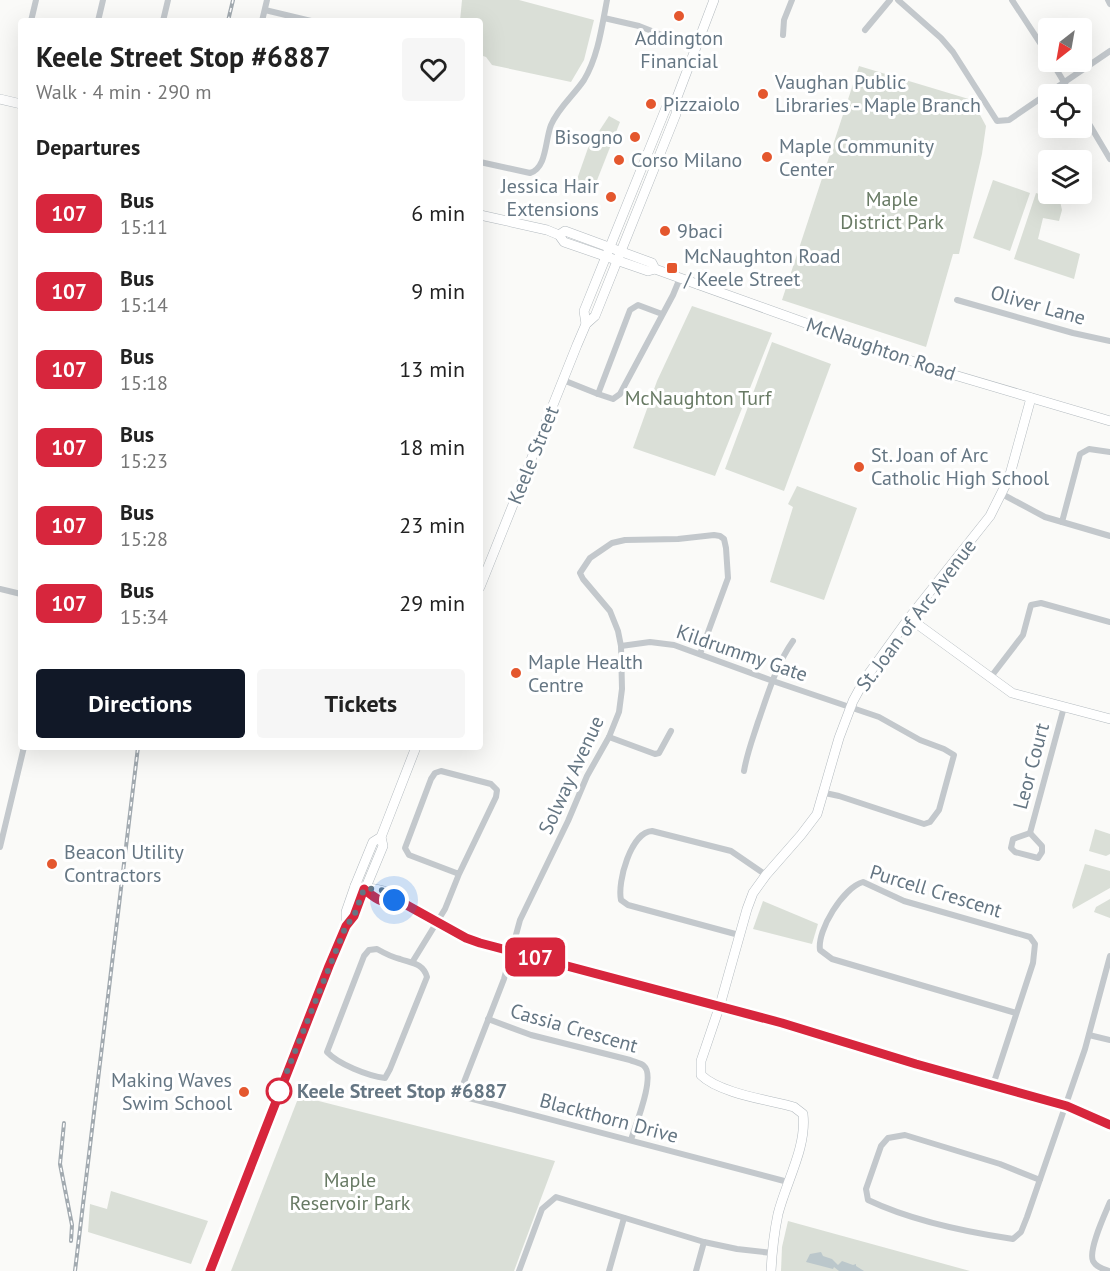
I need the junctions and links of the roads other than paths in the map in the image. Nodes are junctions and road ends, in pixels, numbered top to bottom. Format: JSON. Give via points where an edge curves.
{"nodes":[{"id":1,"x":36,"y":0,"type":"edge"},
{"id":2,"x":103,"y":0,"type":"edge"},
{"id":3,"x":168,"y":0,"type":"edge"},
{"id":4,"x":267,"y":0,"type":"edge"},
{"id":5,"x":607,"y":0,"type":"edge"},
{"id":6,"x":714,"y":0,"type":"edge"},
{"id":7,"x":792,"y":0,"type":"edge"},
{"id":8,"x":890,"y":0,"type":"edge"},
{"id":9,"x":898,"y":0,"type":"edge"},
{"id":10,"x":1012,"y":0,"type":"edge"},
{"id":11,"x":1108,"y":0,"type":"edge"},
{"id":12,"x":1110,"y":4,"type":"edge"},
{"id":13,"x":265,"y":10,"type":"junction"},
{"id":14,"x":32,"y":18,"type":"edge"},
{"id":15,"x":99,"y":18,"type":"edge"},
{"id":16,"x":164,"y":18,"type":"edge"},
{"id":17,"x":263,"y":18,"type":"edge"},
{"id":18,"x":298,"y":18,"type":"edge"},
{"id":19,"x":604,"y":18,"type":"junction"},
{"id":20,"x":865,"y":30,"type":"dead end"},
{"id":21,"x":783,"y":35,"type":"dead end"},
{"id":22,"x":1038,"y":40,"type":"edge"},
{"id":23,"x":695,"y":48,"type":"junction"},
{"id":24,"x":1110,"y":51,"type":"edge"},
{"id":25,"x":1058,"y":72,"type":"edge"},
{"id":26,"x":1064,"y":82,"type":"junction"},
{"id":27,"x":0,"y":99,"type":"edge"},
{"id":28,"x":675,"y":102,"type":"junction"},
{"id":29,"x":18,"y":103,"type":"edge"},
{"id":30,"x":1092,"y":129,"type":"edge"},
{"id":31,"x":1110,"y":159,"type":"edge"},
{"id":32,"x":483,"y":163,"type":"edge"},
{"id":33,"x":483,"y":216,"type":"edge"},
{"id":34,"x":607,"y":251,"type":"junction"},
{"id":35,"x":618,"y":255,"type":"junction"},
{"id":36,"x":680,"y":278,"type":"junction"},
{"id":37,"x":957,"y":300,"type":"dead end"},
{"id":38,"x":662,"y":314,"type":"junction"},
{"id":39,"x":586,"y":324,"type":"junction"},
{"id":40,"x":1110,"y":341,"type":"edge"},
{"id":41,"x":563,"y":380,"type":"junction"},
{"id":42,"x":598,"y":394,"type":"junction"},
{"id":43,"x":1031,"y":398,"type":"junction"},
{"id":44,"x":1110,"y":421,"type":"edge"},
{"id":45,"x":1110,"y":452,"type":"edge"},
{"id":46,"x":1002,"y":494,"type":"junction"},
{"id":47,"x":1062,"y":522,"type":"junction"},
{"id":48,"x":1110,"y":536,"type":"edge"},
{"id":49,"x":483,"y":580,"type":"edge"},
{"id":50,"x":0,"y":589,"type":"edge"},
{"id":51,"x":18,"y":593,"type":"edge"},
{"id":52,"x":909,"y":618,"type":"junction"},
{"id":53,"x":1110,"y":622,"type":"edge"},
{"id":54,"x":794,"y":641,"type":"dead end"},
{"id":55,"x":621,"y":646,"type":"junction"},
{"id":56,"x":700,"y":654,"type":"junction"},
{"id":57,"x":990,"y":679,"type":"junction"},
{"id":58,"x":773,"y":681,"type":"junction"},
{"id":59,"x":851,"y":707,"type":"junction"},
{"id":60,"x":1064,"y":708,"type":"junction"},
{"id":61,"x":1110,"y":719,"type":"edge"},
{"id":62,"x":671,"y":731,"type":"dead end"},
{"id":63,"x":609,"y":737,"type":"junction"},
{"id":64,"x":23,"y":750,"type":"edge"},
{"id":65,"x":416,"y":750,"type":"edge"},
{"id":66,"x":744,"y":771,"type":"dead end"},
{"id":67,"x":825,"y":793,"type":"junction"},
{"id":68,"x":1030,"y":833,"type":"junction"},
{"id":69,"x":0,"y":847,"type":"edge"},
{"id":70,"x":459,"y":874,"type":"junction"},
{"id":71,"x":766,"y":875,"type":"junction"},
{"id":72,"x":360,"y":887,"type":"junction"},
{"id":73,"x":436,"y":921,"type":"junction"},
{"id":74,"x":739,"y":935,"type":"junction"},
{"id":75,"x":512,"y":950,"type":"junction"},
{"id":76,"x":1110,"y":956,"type":"edge"},
{"id":77,"x":412,"y":961,"type":"junction"},
{"id":78,"x":720,"y":1005,"type":"junction"},
{"id":79,"x":1016,"y":1013,"type":"junction"},
{"id":80,"x":488,"y":1019,"type":"junction"},
{"id":81,"x":1089,"y":1035,"type":"junction"},
{"id":82,"x":1110,"y":1040,"type":"edge"},
{"id":83,"x":993,"y":1084,"type":"junction"},
{"id":84,"x":1067,"y":1106,"type":"junction"},
{"id":85,"x":1110,"y":1125,"type":"edge"},
{"id":86,"x":631,"y":1140,"type":"junction"},
{"id":87,"x":1040,"y":1180,"type":"junction"},
{"id":88,"x":788,"y":1182,"type":"junction"},
{"id":89,"x":1110,"y":1202,"type":"edge"},
{"id":90,"x":624,"y":1218,"type":"junction"},
{"id":91,"x":704,"y":1242,"type":"junction"},
{"id":92,"x":772,"y":1253,"type":"junction"},
{"id":93,"x":210,"y":1271,"type":"edge"},
{"id":94,"x":519,"y":1271,"type":"edge"},
{"id":95,"x":609,"y":1271,"type":"edge"},
{"id":96,"x":696,"y":1271,"type":"edge"},
{"id":97,"x":771,"y":1271,"type":"edge"},
{"id":98,"x":1109,"y":1271,"type":"edge"}],
"edges":[{"from":1,"to":14,"type":"street"},
{"from":2,"to":15,"type":"street"},
{"from":3,"to":16,"type":"street"},
{"from":4,"to":13,"type":"street"},
{"from":5,"to":19,"type":"street"},
{"from":6,"to":23,"type":"street","name":"Keele Street"},
{"from":7,"to":21,"type":"street"},
{"from":8,"to":20,"type":"street"},
{"from":9,"to":26,"type":"street","via":[[953,52],[997,121],[1009,120]]},
{"from":10,"to":22,"type":"street"},
{"from":11,"to":12,"type":"street"},
{"from":13,"to":17,"type":"street"},
{"from":13,"to":18,"type":"street"},
{"from":19,"to":23,"type":"street"},
{"from":19,"to":32,"type":"street","via":[[593,60],[584,80],[551,125],[537,171],[530,173]]},
{"from":23,"to":28,"type":"street","name":"Keele Street"},
{"from":24,"to":26,"type":"street"},
{"from":25,"to":26,"type":"street"},
{"from":27,"to":29,"type":"street"},
{"from":28,"to":34,"type":"street","name":"Keele Street","via":[[666,108]]},
{"from":28,"to":35,"type":"street","name":"Keele Street","via":[[676,114]]},
{"from":30,"to":31,"type":"street"},
{"from":33,"to":34,"type":"street","name":"McNaughton Road","via":[[560,234],[565,231]]},
{"from":34,"to":35,"type":"street","name":"McNaughton Road"},
{"from":34,"to":39,"type":"street","name":"Keele Street","via":[[584,311]]},
{"from":35,"to":36,"type":"street","name":"McNaughton Road","via":[[652,263],[655,269]]},
{"from":35,"to":39,"type":"street","name":"Keele Street","via":[[595,316]]},
{"from":36,"to":38,"type":"street"},
{"from":36,"to":43,"type":"street","name":"McNaughton Road","via":[[934,369]]},
{"from":37,"to":40,"type":"street","name":"Oliver Lane"},
{"from":38,"to":42,"type":"street","via":[[620,394],[613,399]]},
{"from":38,"to":42,"type":"street","via":[[638,305],[631,308]]},
{"from":39,"to":41,"type":"street","name":"Keele Street"},
{"from":41,"to":42,"type":"street"},
{"from":41,"to":49,"type":"street","name":"Keele Street"},
{"from":43,"to":44,"type":"street","name":"McNaughton Road"},
{"from":43,"to":46,"type":"street","name":"St. Joan of Arc Avenue"},
{"from":45,"to":47,"type":"street","via":[[1089,449],[1080,454]]},
{"from":46,"to":47,"type":"street"},
{"from":46,"to":52,"type":"street","name":"St. Joan of Arc Avenue","via":[[990,516]]},
{"from":47,"to":48,"type":"street"},
{"from":50,"to":51,"type":"street"},
{"from":52,"to":57,"type":"street"},
{"from":52,"to":59,"type":"street","name":"St. Joan of Arc Avenue","via":[[865,679]]},
{"from":53,"to":57,"type":"street","via":[[1041,603],[1031,605],[1023,635]]},
{"from":54,"to":58,"type":"street","via":[[783,655]]},
{"from":55,"to":56,"type":"street","name":"Kildrummy Gate","via":[[661,643]]},
{"from":55,"to":56,"type":"street","name":"Solway Avenue","via":[[610,611],[580,573],[590,558],[612,543],[625,540],[717,535],[724,540],[728,578]]},
{"from":55,"to":63,"type":"street","name":"Solway Avenue","via":[[621,702]]},
{"from":56,"to":58,"type":"street","name":"Kildrummy Gate"},
{"from":57,"to":60,"type":"street","via":[[1022,697]]},
{"from":58,"to":59,"type":"street","name":"Kildrummy Gate"},
{"from":58,"to":66,"type":"street","via":[[749,745]]},
{"from":59,"to":67,"type":"street","name":"St. Joan of Arc Avenue"},
{"from":59,"to":67,"type":"street","name":"Kildrummy Gate","via":[[954,755],[942,800],[935,819],[924,824]]},
{"from":60,"to":61,"type":"street"},
{"from":60,"to":68,"type":"street","name":"Leor Court"},
{"from":62,"to":63,"type":"street","via":[[655,754]]},
{"from":63,"to":75,"type":"street","name":"Solway Avenue","via":[[519,920]]},
{"from":64,"to":69,"type":"street"},
{"from":65,"to":72,"type":"street","via":[[381,837],[382,846]]},
{"from":67,"to":71,"type":"street","name":"St. Joan of Arc Avenue","via":[[811,824]]},
{"from":68,"to":68,"type":"street","name":"Leor Court","via":[[1013,839],[1011,848],[1038,858],[1042,846]]},
{"from":70,"to":70,"type":"street","via":[[493,807],[497,790],[491,784],[441,771],[431,779],[405,848],[409,855]]},
{"from":70,"to":73,"type":"street"},
{"from":71,"to":74,"type":"street","name":"St. Joan of Arc Avenue","via":[[753,893]]},
{"from":71,"to":74,"type":"street","via":[[731,851],[652,831],[640,835],[627,862],[621,900]]},
{"from":72,"to":73,"type":"street","via":[[373,897],[386,902],[394,900]]},
{"from":72,"to":93,"type":"street","via":[[354,916],[346,926],[273,1105]]},
{"from":73,"to":75,"type":"street","via":[[466,938]]},
{"from":73,"to":77,"type":"street"},
{"from":74,"to":78,"type":"street","name":"St. Joan of Arc Avenue"},
{"from":75,"to":78,"type":"street"},
{"from":75,"to":80,"type":"street","name":"Blackthorn Drive"},
{"from":76,"to":81,"type":"street"},
{"from":77,"to":77,"type":"street","via":[[377,949],[364,956],[327,1052],[333,1058],[384,1078],[426,977],[425,971]]},
{"from":78,"to":83,"type":"street"},
{"from":78,"to":88,"type":"street","name":"St. Joan of Arc Avenue","via":[[700,1075],[725,1088],[794,1107],[803,1114],[804,1125]]},
{"from":79,"to":79,"type":"street","name":"Purcell Crescent","via":[[1033,963],[1035,944],[1030,937],[904,901],[862,882],[843,898],[825,923],[820,950],[832,959]]},
{"from":79,"to":83,"type":"street","name":"Purcell Crescent"},
{"from":80,"to":86,"type":"street","name":"Cassia Crescent","via":[[644,1066],[649,1074],[648,1086]]},
{"from":80,"to":86,"type":"street","name":"Blackthorn Drive","via":[[464,1082],[469,1098]]},
{"from":81,"to":82,"type":"street"},
{"from":81,"to":84,"type":"street"},
{"from":83,"to":84,"type":"street"},
{"from":84,"to":85,"type":"street"},
{"from":84,"to":87,"type":"street"},
{"from":86,"to":88,"type":"street","name":"Blackthorn Drive"},
{"from":87,"to":87,"type":"street","via":[[1000,1164],[896,1135],[881,1146],[866,1189],[868,1200],[882,1207],[965,1232],[1012,1239],[1021,1232]]},
{"from":88,"to":92,"type":"street","name":"St. Joan of Arc Avenue"},
{"from":89,"to":98,"type":"street","via":[[1091,1253],[1093,1262]]},
{"from":90,"to":91,"type":"street"},
{"from":90,"to":94,"type":"street","via":[[555,1197],[542,1209]]},
{"from":90,"to":95,"type":"street"},
{"from":91,"to":92,"type":"street"},
{"from":91,"to":96,"type":"street"},
{"from":92,"to":97,"type":"street","name":"St. Joan of Arc Avenue"}]}
